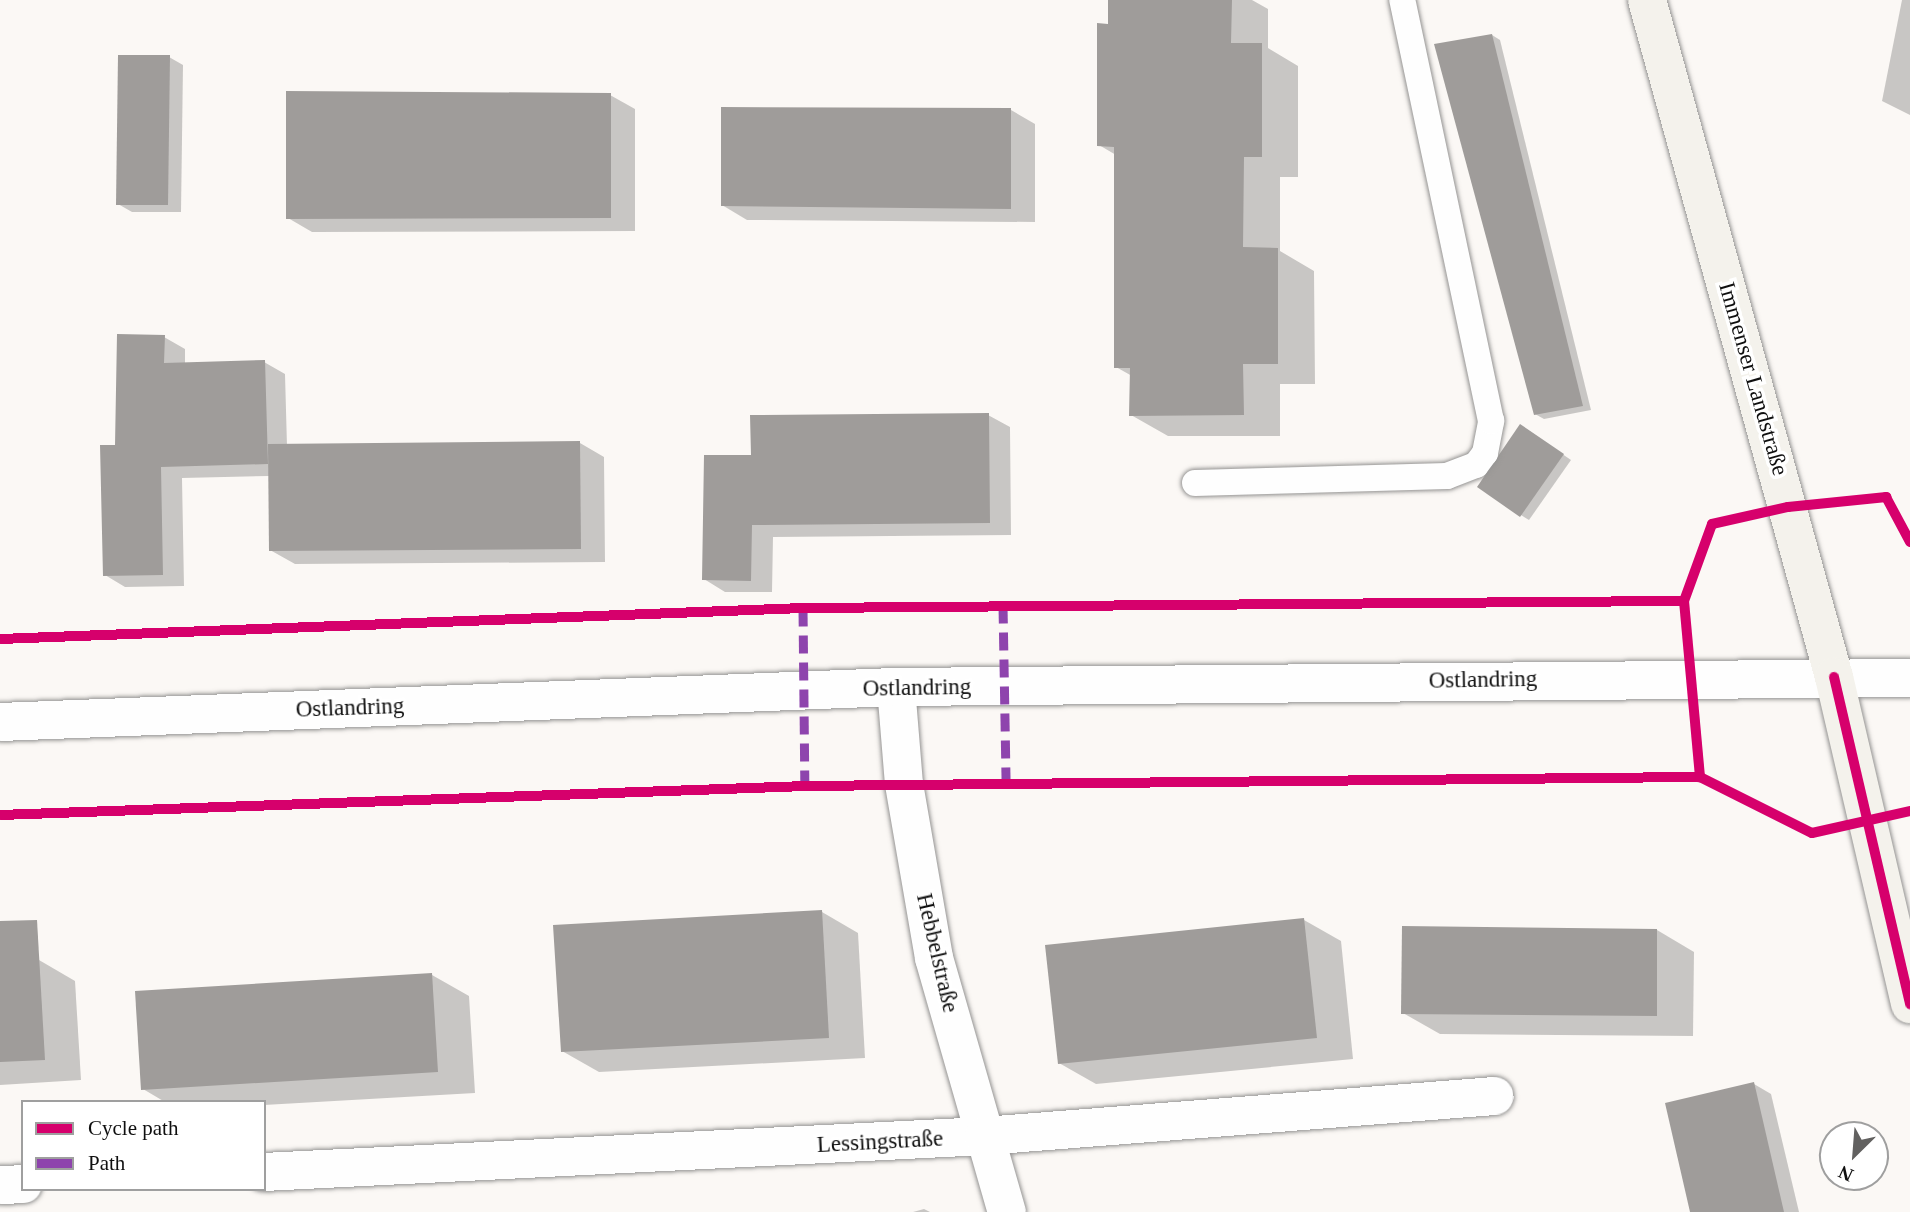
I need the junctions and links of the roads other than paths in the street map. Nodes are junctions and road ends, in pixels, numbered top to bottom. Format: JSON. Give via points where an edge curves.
{"nodes":[{"id":1,"x":1402,"y":0,"type":"edge"},
{"id":2,"x":1647,"y":0,"type":"edge"},
{"id":3,"x":1195,"y":484,"type":"dead end"},
{"id":4,"x":1834,"y":677,"type":"junction"},
{"id":5,"x":1910,"y":678,"type":"edge"},
{"id":6,"x":895,"y":687,"type":"junction"},
{"id":7,"x":0,"y":722,"type":"edge"},
{"id":8,"x":1910,"y":1004,"type":"edge"},
{"id":9,"x":1494,"y":1096,"type":"dead end"},
{"id":10,"x":984,"y":1136,"type":"junction"},
{"id":11,"x":266,"y":1172,"type":"edge"},
{"id":12,"x":21,"y":1184,"type":"edge"},
{"id":13,"x":0,"y":1185,"type":"edge"},
{"id":14,"x":1007,"y":1212,"type":"edge"}],
"edges":[{"from":1,"to":3,"type":"lane","via":[[1491,421],[1485,453],[1476,465],[1447,476]]},
{"from":2,"to":4,"type":"main road","name":"Immenser Landstraße"},
{"from":4,"to":5,"type":"street","name":"Ostlandring"},
{"from":4,"to":6,"type":"street","name":"Ostlandring"},
{"from":4,"to":8,"type":"main road","name":"Immenser Landstraße"},
{"from":6,"to":7,"type":"street","name":"Ostlandring"},
{"from":6,"to":10,"type":"street","name":"Hebbelstraße","via":[[904,784],[934,958]]},
{"from":9,"to":10,"type":"street","name":"Lessingstraße"},
{"from":10,"to":11,"type":"street","name":"Lessingstraße"},
{"from":10,"to":14,"type":"street","name":"Hebbelstraße"},
{"from":12,"to":13,"type":"street"}]}
